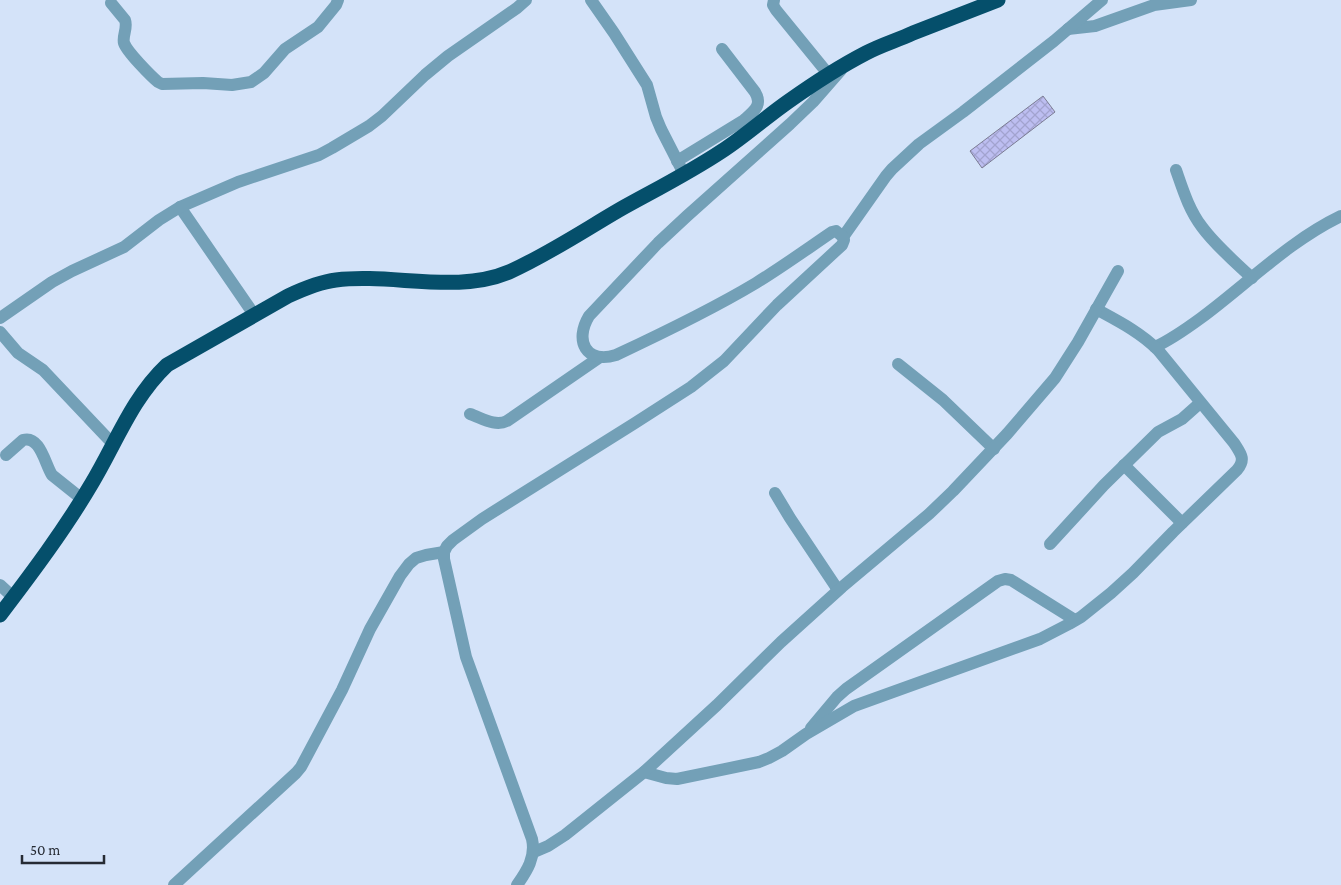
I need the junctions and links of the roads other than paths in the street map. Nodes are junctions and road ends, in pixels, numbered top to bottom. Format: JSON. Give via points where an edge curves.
{"nodes":[{"id":1,"x":338,"y":0,"type":"edge"},
{"id":2,"x":526,"y":0,"type":"edge"},
{"id":3,"x":591,"y":0,"type":"edge"},
{"id":4,"x":774,"y":0,"type":"edge"},
{"id":5,"x":998,"y":0,"type":"edge"},
{"id":6,"x":1102,"y":0,"type":"edge"},
{"id":7,"x":1191,"y":0,"type":"edge"},
{"id":8,"x":111,"y":3,"type":"dead end"},
{"id":9,"x":1068,"y":29,"type":"junction"},
{"id":10,"x":722,"y":49,"type":"dead end"},
{"id":11,"x":846,"y":64,"type":"junction"},
{"id":12,"x":829,"y":75,"type":"junction"},
{"id":13,"x":680,"y":168,"type":"junction"},
{"id":14,"x":1176,"y":170,"type":"dead end"},
{"id":15,"x":180,"y":207,"type":"junction"},
{"id":16,"x":1341,"y":216,"type":"edge"},
{"id":17,"x":843,"y":237,"type":"junction"},
{"id":18,"x":1118,"y":271,"type":"dead end"},
{"id":19,"x":1252,"y":278,"type":"junction"},
{"id":20,"x":1096,"y":309,"type":"junction"},
{"id":21,"x":255,"y":316,"type":"junction"},
{"id":22,"x":0,"y":318,"type":"edge"},
{"id":23,"x":0,"y":332,"type":"edge"},
{"id":24,"x":1155,"y":347,"type":"junction"},
{"id":25,"x":600,"y":358,"type":"junction"},
{"id":26,"x":898,"y":364,"type":"dead end"},
{"id":27,"x":1200,"y":403,"type":"junction"},
{"id":28,"x":470,"y":414,"type":"dead end"},
{"id":29,"x":113,"y":444,"type":"junction"},
{"id":30,"x":994,"y":449,"type":"junction"},
{"id":31,"x":6,"y":455,"type":"dead end"},
{"id":32,"x":1124,"y":465,"type":"junction"},
{"id":33,"x":775,"y":492,"type":"dead end"},
{"id":34,"x":82,"y":499,"type":"junction"},
{"id":35,"x":1182,"y":523,"type":"junction"},
{"id":36,"x":1050,"y":544,"type":"dead end"},
{"id":37,"x":444,"y":552,"type":"junction"},
{"id":38,"x":0,"y":585,"type":"edge"},
{"id":39,"x":838,"y":590,"type":"junction"},
{"id":40,"x":13,"y":597,"type":"junction"},
{"id":41,"x":0,"y":614,"type":"edge"},
{"id":42,"x":1075,"y":620,"type":"junction"},
{"id":43,"x":806,"y":734,"type":"junction"},
{"id":44,"x":644,"y":772,"type":"junction"},
{"id":45,"x":534,"y":852,"type":"junction"},
{"id":46,"x":174,"y":885,"type":"edge"},
{"id":47,"x":516,"y":885,"type":"edge"}],
"edges":[{"from":1,"to":8,"type":"street","via":[[318,27],[285,49],[260,77],[246,84],[232,85],[158,82],[127,48],[124,40],[127,23]]},
{"from":2,"to":15,"type":"street","via":[[448,56],[369,126],[319,155],[238,182]]},
{"from":3,"to":13,"type":"street","via":[[647,85],[656,117]]},
{"from":4,"to":12,"type":"street","via":[[776,10]]},
{"from":5,"to":11,"type":"highway","via":[[868,52]]},
{"from":6,"to":9,"type":"street"},
{"from":7,"to":9,"type":"street","via":[[1154,5],[1095,26]]},
{"from":9,"to":17,"type":"street","via":[[919,144],[886,176]]},
{"from":10,"to":13,"type":"street","via":[[755,92],[758,104],[744,120]]},
{"from":11,"to":12,"type":"highway"},
{"from":11,"to":25,"type":"street","via":[[813,102],[658,243],[589,316],[582,330],[583,344],[592,355]]},
{"from":12,"to":13,"type":"highway","via":[[722,151]]},
{"from":13,"to":21,"type":"highway","via":[[530,262],[491,278],[444,282],[336,280],[304,288]]},
{"from":14,"to":19,"type":"street","via":[[1202,227]]},
{"from":15,"to":21,"type":"street"},
{"from":15,"to":22,"type":"street","via":[[124,246],[52,282]]},
{"from":16,"to":19,"type":"street","via":[[1299,241]]},
{"from":17,"to":25,"type":"street","via":[[836,231],[832,232],[755,284],[616,355]]},
{"from":17,"to":37,"type":"street","via":[[842,245],[777,305],[724,361],[691,387],[482,519],[453,540]]},
{"from":18,"to":20,"type":"street"},
{"from":19,"to":24,"type":"street","via":[[1178,335]]},
{"from":20,"to":24,"type":"street"},
{"from":20,"to":30,"type":"street","via":[[1055,378]]},
{"from":21,"to":29,"type":"highway","via":[[167,365],[141,395]]},
{"from":23,"to":29,"type":"street","via":[[18,353],[43,370]]},
{"from":24,"to":27,"type":"street"},
{"from":25,"to":28,"type":"street","via":[[501,424]]},
{"from":26,"to":30,"type":"street","via":[[943,400]]},
{"from":27,"to":32,"type":"street","via":[[1160,430]]},
{"from":27,"to":35,"type":"street","via":[[1234,443],[1242,460],[1237,470]]},
{"from":29,"to":34,"type":"highway"},
{"from":30,"to":39,"type":"street","via":[[929,514]]},
{"from":31,"to":34,"type":"street","via":[[23,440],[31,439],[39,447],[52,475]]},
{"from":32,"to":35,"type":"street"},
{"from":32,"to":36,"type":"street"},
{"from":33,"to":39,"type":"street"},
{"from":34,"to":40,"type":"highway"},
{"from":35,"to":42,"type":"street","via":[[1133,573]]},
{"from":37,"to":45,"type":"street","via":[[466,657]]},
{"from":37,"to":46,"type":"street","via":[[416,558],[400,576],[296,774]]},
{"from":38,"to":40,"type":"street"},
{"from":39,"to":44,"type":"street"},
{"from":40,"to":41,"type":"highway"},
{"from":42,"to":43,"type":"street","via":[[1040,639],[854,706]]},
{"from":42,"to":43,"type":"street","via":[[1011,580],[998,581],[846,689]]},
{"from":43,"to":44,"type":"street","via":[[759,762],[677,778]]},
{"from":44,"to":45,"type":"street","via":[[565,835]]},
{"from":45,"to":47,"type":"street"}]}
